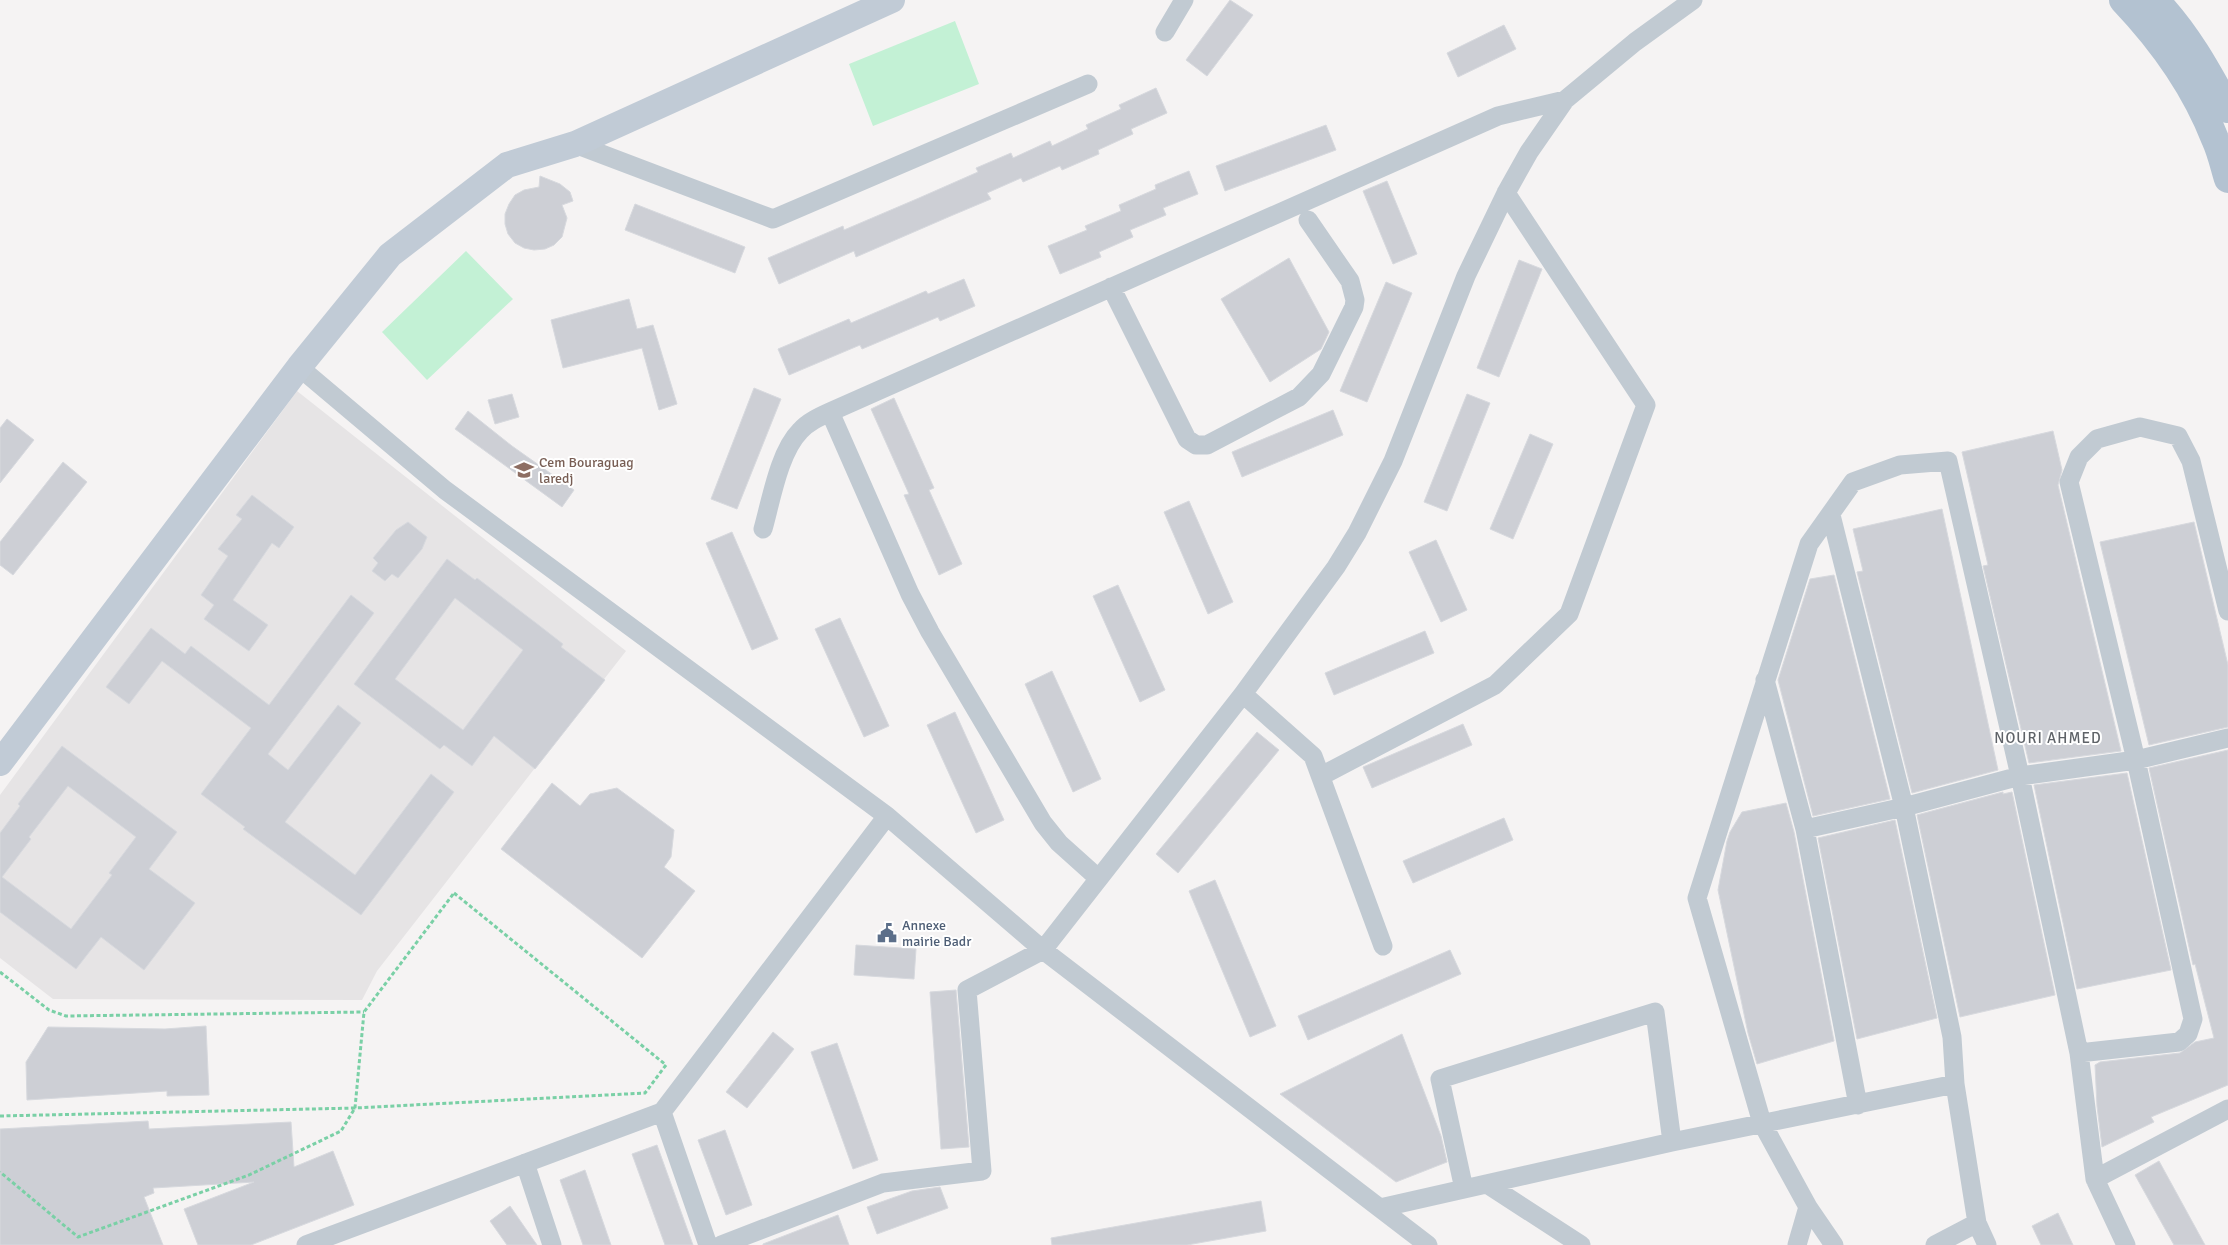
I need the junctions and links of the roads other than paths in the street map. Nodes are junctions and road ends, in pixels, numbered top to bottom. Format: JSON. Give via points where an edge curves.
{"nodes":[{"id":1,"x":892,"y":0,"type":"edge"},
{"id":2,"x":1184,"y":0,"type":"edge"},
{"id":3,"x":1693,"y":0,"type":"edge"},
{"id":4,"x":2123,"y":0,"type":"edge"},
{"id":5,"x":2155,"y":0,"type":"edge"},
{"id":6,"x":1165,"y":32,"type":"dead end"},
{"id":7,"x":1088,"y":84,"type":"dead end"},
{"id":8,"x":1566,"y":100,"type":"junction"},
{"id":9,"x":2228,"y":109,"type":"edge"},
{"id":10,"x":575,"y":144,"type":"junction"},
{"id":11,"x":2228,"y":179,"type":"edge"},
{"id":12,"x":1506,"y":193,"type":"junction"},
{"id":13,"x":1308,"y":220,"type":"dead end"},
{"id":14,"x":1111,"y":287,"type":"junction"},
{"id":15,"x":299,"y":368,"type":"junction"},
{"id":16,"x":830,"y":412,"type":"junction"},
{"id":17,"x":1831,"y":515,"type":"junction"},
{"id":18,"x":763,"y":529,"type":"dead end"},
{"id":19,"x":2228,"y":611,"type":"edge"},
{"id":20,"x":1764,"y":680,"type":"junction"},
{"id":21,"x":1243,"y":694,"type":"junction"},
{"id":22,"x":2228,"y":738,"type":"edge"},
{"id":23,"x":2136,"y":760,"type":"junction"},
{"id":24,"x":0,"y":763,"type":"edge"},
{"id":25,"x":1321,"y":776,"type":"junction"},
{"id":26,"x":2020,"y":776,"type":"junction"},
{"id":27,"x":1904,"y":808,"type":"junction"},
{"id":28,"x":887,"y":816,"type":"junction"},
{"id":29,"x":1805,"y":829,"type":"junction"},
{"id":30,"x":1098,"y":878,"type":"junction"},
{"id":31,"x":1383,"y":946,"type":"dead end"},
{"id":32,"x":1043,"y":950,"type":"junction"},
{"id":33,"x":2079,"y":1053,"type":"junction"},
{"id":34,"x":1955,"y":1084,"type":"junction"},
{"id":35,"x":1858,"y":1105,"type":"junction"},
{"id":36,"x":2228,"y":1109,"type":"edge"},
{"id":37,"x":662,"y":1112,"type":"junction"},
{"id":38,"x":1762,"y":1124,"type":"junction"},
{"id":39,"x":1672,"y":1142,"type":"junction"},
{"id":40,"x":525,"y":1163,"type":"junction"},
{"id":41,"x":2096,"y":1179,"type":"junction"},
{"id":42,"x":1487,"y":1184,"type":"junction"},
{"id":43,"x":1464,"y":1189,"type":"junction"},
{"id":44,"x":1808,"y":1207,"type":"junction"},
{"id":45,"x":1380,"y":1208,"type":"junction"},
{"id":46,"x":1977,"y":1223,"type":"junction"},
{"id":47,"x":306,"y":1245,"type":"edge"},
{"id":48,"x":552,"y":1245,"type":"edge"},
{"id":49,"x":708,"y":1245,"type":"edge"},
{"id":50,"x":721,"y":1245,"type":"edge"},
{"id":51,"x":1427,"y":1245,"type":"edge"},
{"id":52,"x":1581,"y":1245,"type":"edge"},
{"id":53,"x":1797,"y":1245,"type":"edge"},
{"id":54,"x":1834,"y":1245,"type":"edge"},
{"id":55,"x":1935,"y":1245,"type":"edge"},
{"id":56,"x":1988,"y":1245,"type":"edge"},
{"id":57,"x":2126,"y":1245,"type":"edge"}],
"edges":[{"from":1,"to":10,"type":"main road"},
{"from":2,"to":6,"type":"street"},
{"from":3,"to":8,"type":"street","via":[[1635,42]]},
{"from":4,"to":11,"type":"main road","via":[[2175,63],[2215,139]]},
{"from":5,"to":9,"type":"main road","via":[[2175,21]]},
{"from":7,"to":10,"type":"street","via":[[773,219]]},
{"from":8,"to":12,"type":"street","via":[[1529,152]]},
{"from":8,"to":14,"type":"street","via":[[1498,116]]},
{"from":10,"to":15,"type":"main road","via":[[507,166],[390,255]]},
{"from":12,"to":21,"type":"street","via":[[1466,276],[1376,497],[1336,567]]},
{"from":12,"to":25,"type":"street","via":[[1646,405],[1568,614],[1495,685]]},
{"from":13,"to":14,"type":"street","via":[[1350,281],[1354,307],[1321,374],[1307,390],[1207,445],[1196,445],[1187,439]]},
{"from":14,"to":16,"type":"street"},
{"from":15,"to":24,"type":"main road"},
{"from":15,"to":28,"type":"street","via":[[445,490]]},
{"from":16,"to":18,"type":"street","via":[[802,429],[790,446]]},
{"from":16,"to":30,"type":"street","via":[[900,574],[930,632],[1043,823],[1059,843]]},
{"from":17,"to":20,"type":"street","via":[[1809,544]]},
{"from":17,"to":26,"type":"street","via":[[1853,482],[1900,465],[1948,461]]},
{"from":17,"to":27,"type":"street"},
{"from":19,"to":23,"type":"street","via":[[2191,461],[2178,436],[2140,427],[2097,439],[2079,457],[2069,482]]},
{"from":20,"to":29,"type":"street"},
{"from":20,"to":38,"type":"street","via":[[1697,898]]},
{"from":21,"to":25,"type":"street","via":[[1313,756]]},
{"from":21,"to":30,"type":"street"},
{"from":22,"to":23,"type":"street"},
{"from":23,"to":26,"type":"street"},
{"from":23,"to":33,"type":"street","via":[[2193,1019],[2188,1034],[2179,1042]]},
{"from":25,"to":31,"type":"street"},
{"from":26,"to":27,"type":"street"},
{"from":26,"to":33,"type":"street"},
{"from":27,"to":29,"type":"street"},
{"from":27,"to":34,"type":"street","via":[[1952,1037]]},
{"from":28,"to":32,"type":"street"},
{"from":28,"to":37,"type":"street"},
{"from":29,"to":35,"type":"street"},
{"from":30,"to":32,"type":"street"},
{"from":32,"to":45,"type":"street"},
{"from":32,"to":50,"type":"street","via":[[966,990],[982,1171],[883,1184]]},
{"from":33,"to":41,"type":"street"},
{"from":34,"to":35,"type":"street"},
{"from":34,"to":46,"type":"street"},
{"from":35,"to":38,"type":"street"},
{"from":36,"to":41,"type":"street"},
{"from":37,"to":40,"type":"street"},
{"from":37,"to":49,"type":"street"},
{"from":38,"to":39,"type":"street"},
{"from":38,"to":44,"type":"street"},
{"from":39,"to":42,"type":"street"},
{"from":39,"to":43,"type":"street","via":[[1655,1012],[1440,1079]]},
{"from":40,"to":47,"type":"street"},
{"from":40,"to":48,"type":"street"},
{"from":41,"to":57,"type":"street"},
{"from":42,"to":43,"type":"street"},
{"from":42,"to":52,"type":"street"},
{"from":43,"to":45,"type":"street"},
{"from":44,"to":53,"type":"street"},
{"from":44,"to":54,"type":"street"},
{"from":45,"to":51,"type":"street"},
{"from":46,"to":55,"type":"street"},
{"from":46,"to":56,"type":"street"}]}
